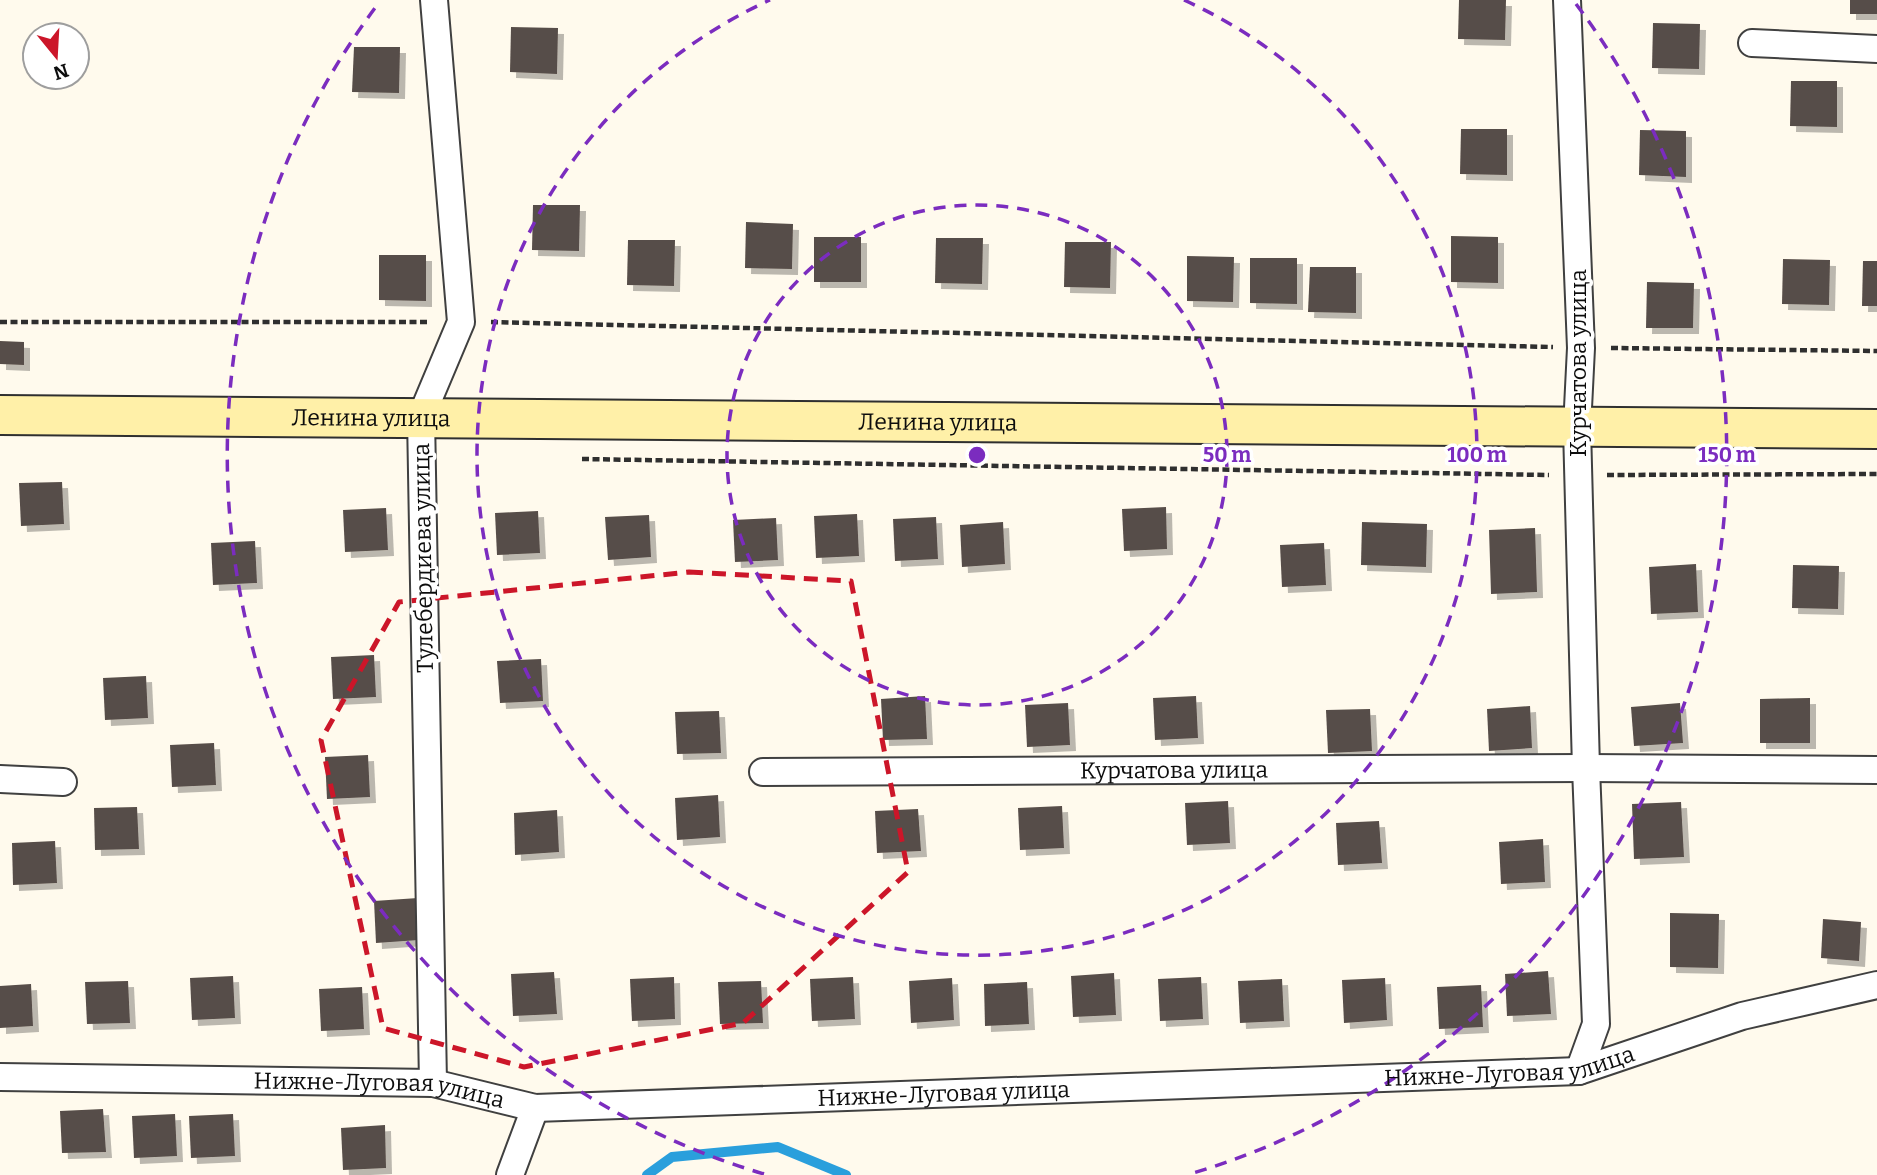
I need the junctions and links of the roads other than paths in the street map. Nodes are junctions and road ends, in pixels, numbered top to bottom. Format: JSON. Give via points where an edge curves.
{"nodes":[{"id":1,"x":434,"y":0,"type":"edge"},
{"id":2,"x":1567,"y":0,"type":"edge"},
{"id":3,"x":1752,"y":43,"type":"dead end"},
{"id":4,"x":1877,"y":49,"type":"edge"},
{"id":5,"x":0,"y":415,"type":"edge"},
{"id":6,"x":421,"y":417,"type":"junction"},
{"id":7,"x":1577,"y":428,"type":"junction"},
{"id":8,"x":1877,"y":429,"type":"edge"},
{"id":9,"x":1586,"y":768,"type":"junction"},
{"id":10,"x":1877,"y":770,"type":"edge"},
{"id":11,"x":763,"y":772,"type":"dead end"},
{"id":12,"x":0,"y":779,"type":"edge"},
{"id":13,"x":63,"y":782,"type":"dead end"},
{"id":14,"x":1877,"y":985,"type":"edge"},
{"id":15,"x":1579,"y":1071,"type":"junction"},
{"id":16,"x":0,"y":1077,"type":"edge"},
{"id":17,"x":433,"y":1083,"type":"junction"},
{"id":18,"x":536,"y":1108,"type":"junction"},
{"id":19,"x":510,"y":1175,"type":"edge"}],
"edges":[{"from":1,"to":6,"type":"street","name":"Тулебердиева улица","via":[[461,321]]},
{"from":2,"to":7,"type":"street","name":"Курчатова улица","via":[[1581,348]]},
{"from":3,"to":4,"type":"street"},
{"from":5,"to":6,"type":"main road","name":"Ленина улица"},
{"from":6,"to":7,"type":"main road","name":"Ленина улица"},
{"from":6,"to":17,"type":"street","name":"Тулебердиева улица"},
{"from":7,"to":8,"type":"main road","name":"Ленина улица"},
{"from":7,"to":9,"type":"street","name":"Курчатова улица"},
{"from":9,"to":10,"type":"street","name":"Курчатова улица"},
{"from":9,"to":11,"type":"street","name":"Курчатова улица"},
{"from":9,"to":15,"type":"street","name":"Курчатова улица","via":[[1596,1024]]},
{"from":12,"to":13,"type":"street"},
{"from":14,"to":15,"type":"street","name":"Нижне-Луговая улица","via":[[1742,1016]]},
{"from":15,"to":18,"type":"street","name":"Нижне-Луговая улица"},
{"from":16,"to":17,"type":"street","name":"Нижне-Луговая улица"},
{"from":17,"to":18,"type":"street","name":"Нижне-Луговая улица"},
{"from":18,"to":19,"type":"street"}]}
